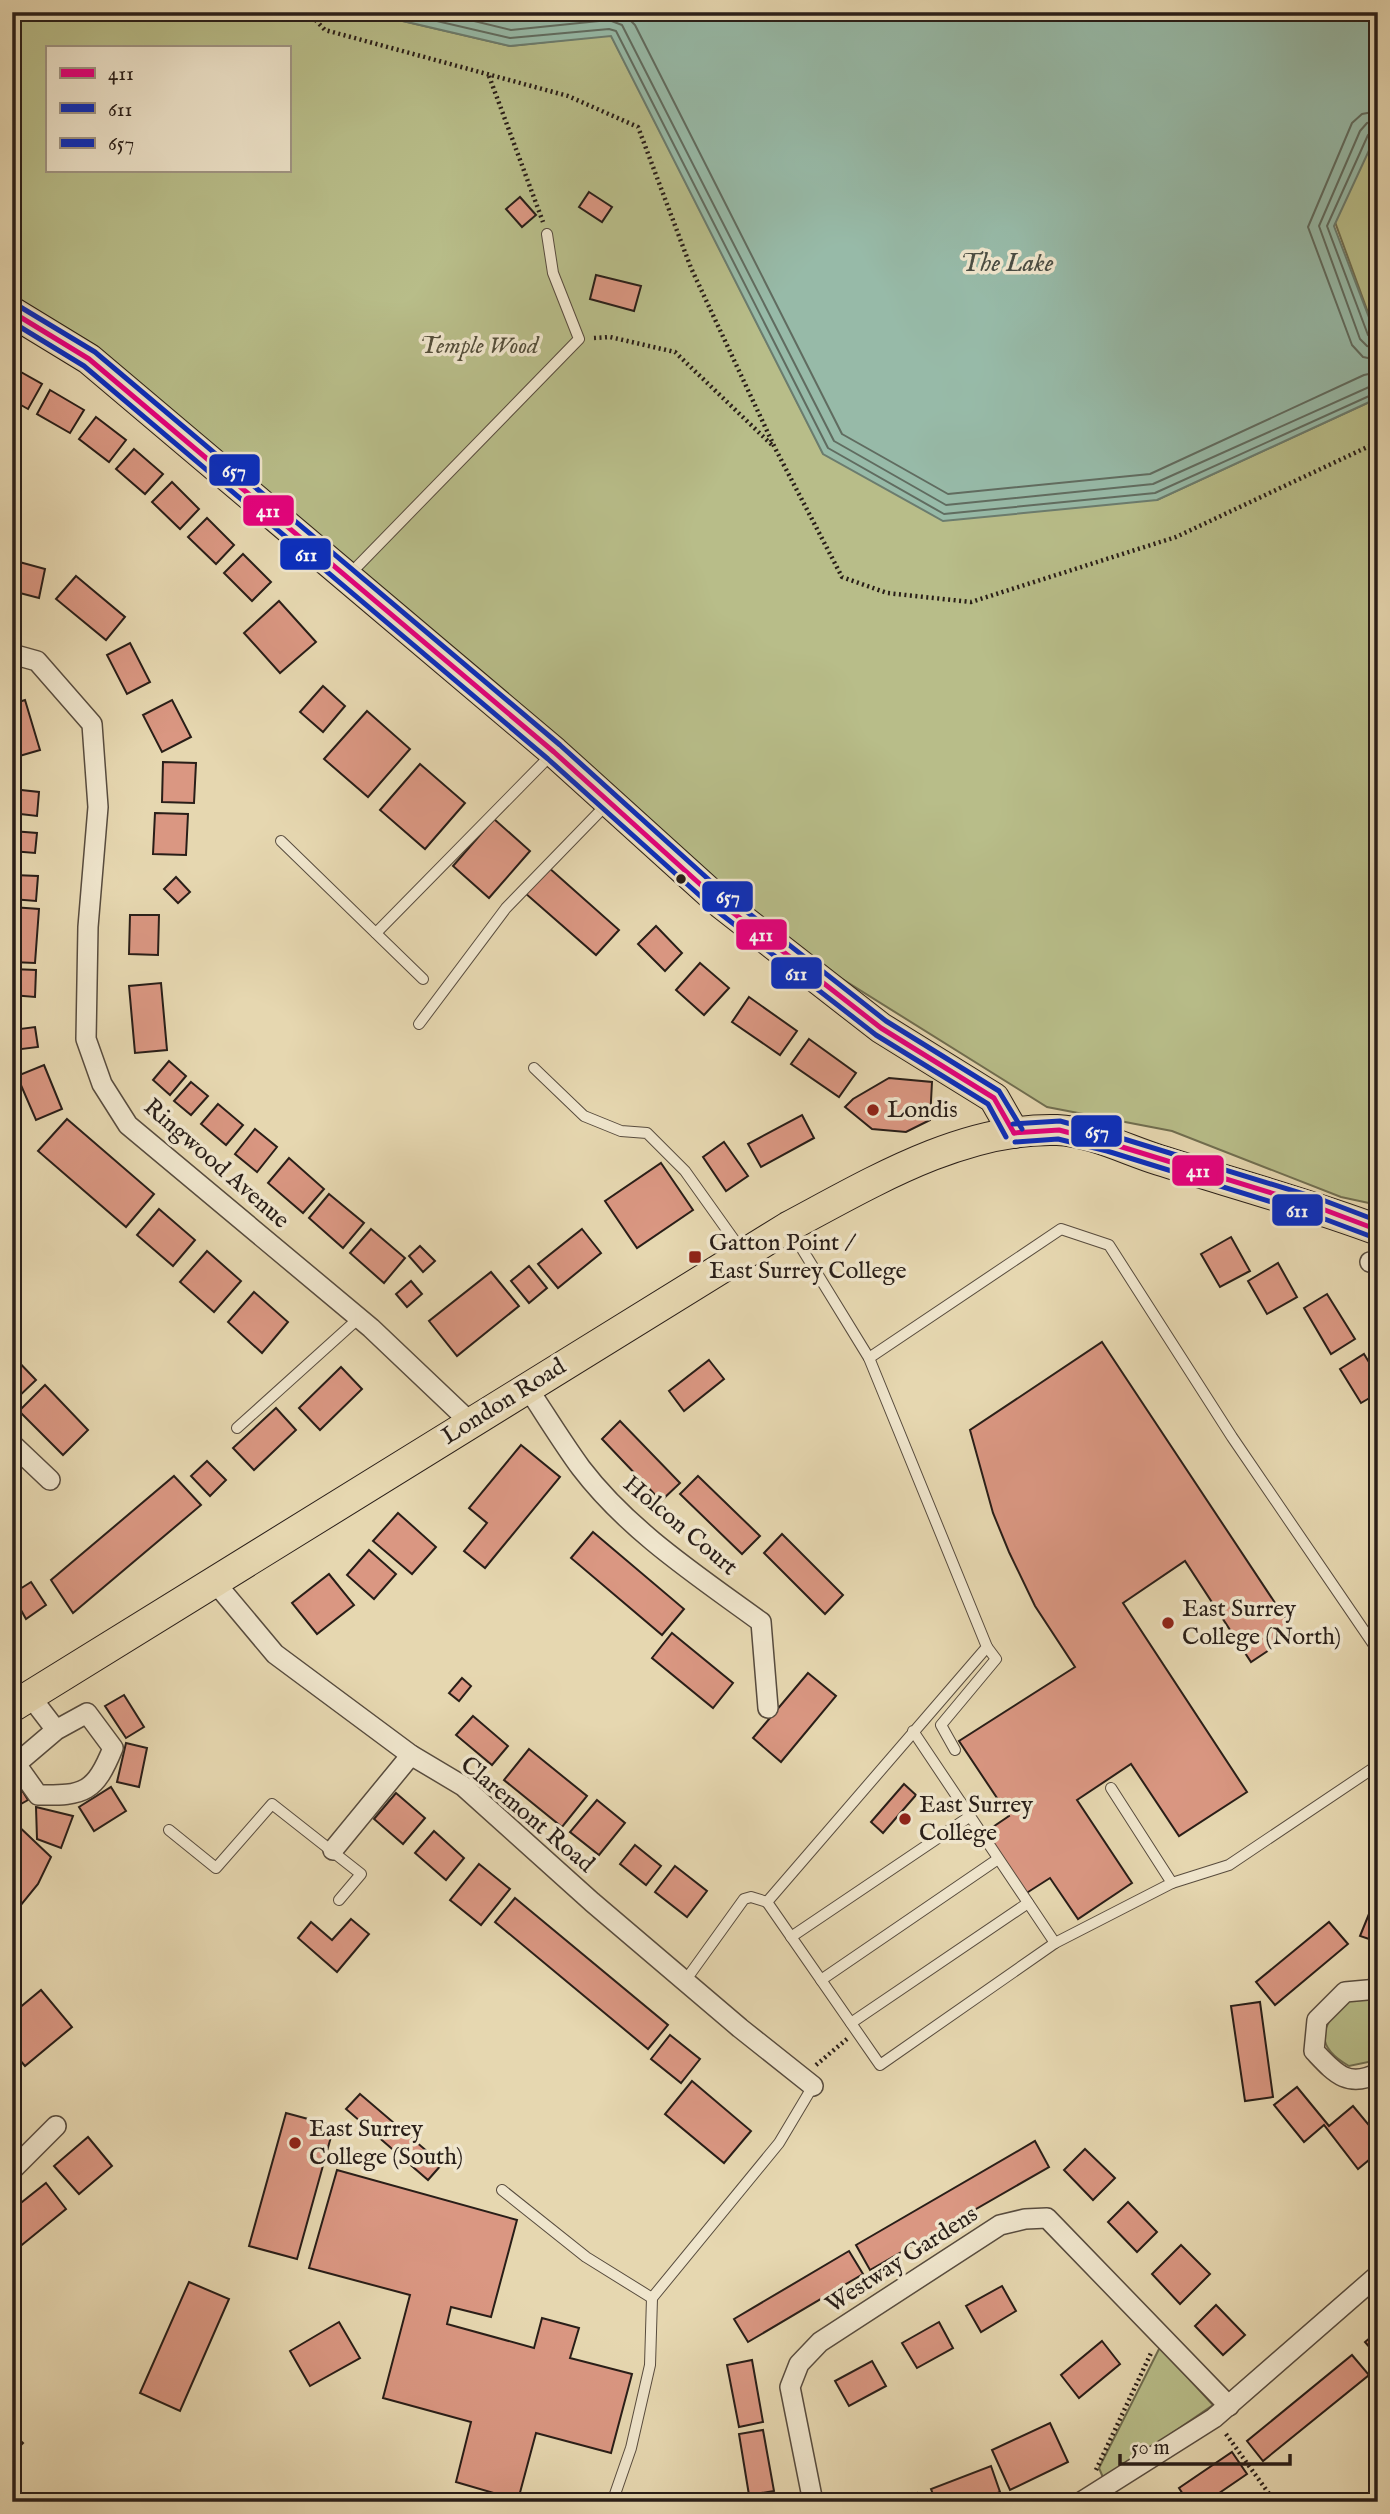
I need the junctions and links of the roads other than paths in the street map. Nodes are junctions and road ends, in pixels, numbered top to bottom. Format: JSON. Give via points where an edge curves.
{"nodes":[{"id":1,"x":547,"y":234,"type":"road end"},
{"id":2,"x":12,"y":312,"type":"edge"},
{"id":3,"x":349,"y":575,"type":"junction"},
{"id":4,"x":12,"y":654,"type":"edge"},
{"id":5,"x":554,"y":752,"type":"junction"},
{"id":6,"x":610,"y":802,"type":"junction"},
{"id":7,"x":281,"y":841,"type":"dead end"},
{"id":8,"x":376,"y":933,"type":"junction"},
{"id":9,"x":423,"y":979,"type":"dead end"},
{"id":10,"x":419,"y":1024,"type":"dead end"},
{"id":11,"x":534,"y":1068,"type":"dead end"},
{"id":12,"x":1014,"y":1133,"type":"junction"},
{"id":13,"x":788,"y":1227,"type":"junction"},
{"id":14,"x":1378,"y":1230,"type":"edge"},
{"id":15,"x":744,"y":1254,"type":"junction"},
{"id":16,"x":359,"y":1318,"type":"junction"},
{"id":17,"x":869,"y":1358,"type":"junction"},
{"id":18,"x":527,"y":1387,"type":"junction"},
{"id":19,"x":470,"y":1422,"type":"junction"},
{"id":20,"x":237,"y":1428,"type":"dead end"},
{"id":21,"x":12,"y":1444,"type":"edge"},
{"id":22,"x":50,"y":1480,"type":"dead end"},
{"id":23,"x":213,"y":1580,"type":"junction"},
{"id":24,"x":987,"y":1647,"type":"junction"},
{"id":25,"x":1378,"y":1651,"type":"edge"},
{"id":26,"x":21,"y":1702,"type":"edge"},
{"id":27,"x":768,"y":1708,"type":"dead end"},
{"id":28,"x":56,"y":1730,"type":"junction"},
{"id":29,"x":913,"y":1731,"type":"junction"},
{"id":30,"x":955,"y":1750,"type":"dead end"},
{"id":31,"x":411,"y":1755,"type":"junction"},
{"id":32,"x":1378,"y":1765,"type":"edge"},
{"id":33,"x":1111,"y":1788,"type":"dead end"},
{"id":34,"x":969,"y":1817,"type":"junction"},
{"id":35,"x":169,"y":1830,"type":"dead end"},
{"id":36,"x":332,"y":1850,"type":"junction"},
{"id":37,"x":998,"y":1859,"type":"junction"},
{"id":38,"x":1172,"y":1883,"type":"junction"},
{"id":39,"x":340,"y":1900,"type":"dead end"},
{"id":40,"x":767,"y":1902,"type":"junction"},
{"id":41,"x":1028,"y":1903,"type":"junction"},
{"id":42,"x":791,"y":1937,"type":"junction"},
{"id":43,"x":1055,"y":1943,"type":"junction"},
{"id":44,"x":821,"y":1980,"type":"junction"},
{"id":45,"x":685,"y":1981,"type":"junction"},
{"id":46,"x":1378,"y":1989,"type":"edge"},
{"id":47,"x":853,"y":2027,"type":"junction"},
{"id":48,"x":1378,"y":2073,"type":"edge"},
{"id":49,"x":808,"y":2083,"type":"joint"},
{"id":50,"x":56,"y":2126,"type":"dead end"},
{"id":51,"x":12,"y":2141,"type":"edge"},
{"id":52,"x":28,"y":2153,"type":"junction"},
{"id":53,"x":12,"y":2170,"type":"edge"},
{"id":54,"x":502,"y":2190,"type":"dead end"},
{"id":55,"x":1378,"y":2275,"type":"edge"},
{"id":56,"x":652,"y":2298,"type":"junction"},
{"id":57,"x":1222,"y":2412,"type":"junction"},
{"id":58,"x":608,"y":2502,"type":"edge"},
{"id":59,"x":813,"y":2502,"type":"edge"},
{"id":60,"x":1080,"y":2502,"type":"edge"}],
"edges":[{"from":1,"to":3,"type":"lane","via":[[553,273],[579,339]]},
{"from":2,"to":3,"type":"main road","via":[[89,359]]},
{"from":3,"to":5,"type":"main road"},
{"from":4,"to":16,"type":"street","name":"Ringwood Avenue","via":[[37,661],[92,724],[98,807],[88,927],[86,1039],[102,1084],[128,1125]]},
{"from":5,"to":6,"type":"main road"},
{"from":5,"to":8,"type":"lane"},
{"from":6,"to":10,"type":"lane","via":[[506,908]]},
{"from":6,"to":12,"type":"main road","via":[[723,904],[881,1028],[994,1098]]},
{"from":7,"to":8,"type":"lane"},
{"from":8,"to":9,"type":"lane"},
{"from":11,"to":15,"type":"lane","via":[[584,1116],[621,1131],[647,1133],[685,1171]]},
{"from":12,"to":13,"type":"main road","name":"London Road","via":[[960,1146]]},
{"from":12,"to":14,"type":"main road","name":"London Road","via":[[1059,1130],[1109,1143]]},
{"from":13,"to":15,"type":"main road","name":"London Road"},
{"from":13,"to":17,"type":"lane"},
{"from":15,"to":18,"type":"main road","name":"London Road"},
{"from":16,"to":19,"type":"street","name":"Ringwood Avenue"},
{"from":16,"to":20,"type":"lane"},
{"from":17,"to":24,"type":"lane"},
{"from":17,"to":25,"type":"lane","via":[[1060,1229],[1109,1245],[1232,1437]]},
{"from":18,"to":19,"type":"main road","name":"London Road"},
{"from":18,"to":27,"type":"street","name":"Holcon Court","via":[[582,1469],[624,1515],[761,1622]]},
{"from":19,"to":23,"type":"main road","name":"London Road"},
{"from":21,"to":22,"type":"street"},
{"from":23,"to":26,"type":"main road","name":"London Road"},
{"from":23,"to":31,"type":"street","name":"Claremont Road","via":[[275,1654]]},
{"from":24,"to":29,"type":"lane"},
{"from":24,"to":30,"type":"lane","via":[[996,1659],[942,1725]]},
{"from":26,"to":28,"type":"street"},
{"from":28,"to":28,"type":"street","via":[[87,1713],[113,1748],[101,1777],[74,1796],[38,1796],[16,1764]]},
{"from":29,"to":34,"type":"lane"},
{"from":29,"to":40,"type":"lane"},
{"from":31,"to":36,"type":"street"},
{"from":31,"to":45,"type":"street","name":"Claremont Road","via":[[463,1786]]},
{"from":32,"to":38,"type":"lane","via":[[1229,1865]]},
{"from":33,"to":38,"type":"lane"},
{"from":34,"to":37,"type":"lane"},
{"from":34,"to":42,"type":"lane"},
{"from":35,"to":36,"type":"lane","via":[[216,1868],[272,1804]]},
{"from":36,"to":39,"type":"lane","via":[[361,1874]]},
{"from":37,"to":41,"type":"lane"},
{"from":37,"to":44,"type":"lane"},
{"from":38,"to":43,"type":"lane"},
{"from":40,"to":42,"type":"lane"},
{"from":40,"to":45,"type":"lane","via":[[744,1899]]},
{"from":41,"to":43,"type":"lane"},
{"from":41,"to":47,"type":"lane"},
{"from":42,"to":44,"type":"lane"},
{"from":43,"to":47,"type":"lane","via":[[880,2066]]},
{"from":44,"to":47,"type":"lane"},
{"from":45,"to":49,"type":"street","name":"Claremont Road"},
{"from":46,"to":48,"type":"street","via":[[1345,1992],[1317,2020],[1314,2051],[1338,2076],[1363,2081]]},
{"from":49,"to":56,"type":"lane","via":[[779,2143]]},
{"from":50,"to":52,"type":"street"},
{"from":51,"to":52,"type":"street"},
{"from":52,"to":53,"type":"street"},
{"from":54,"to":56,"type":"lane","via":[[586,2257]]},
{"from":55,"to":57,"type":"street"},
{"from":56,"to":58,"type":"lane","via":[[650,2365],[631,2448],[614,2497]]},
{"from":57,"to":59,"type":"street","name":"Westway Gardens","via":[[1161,2335],[1047,2218],[1025,2219],[1000,2225],[820,2342],[799,2364],[790,2387]]},
{"from":57,"to":60,"type":"street"}]}
